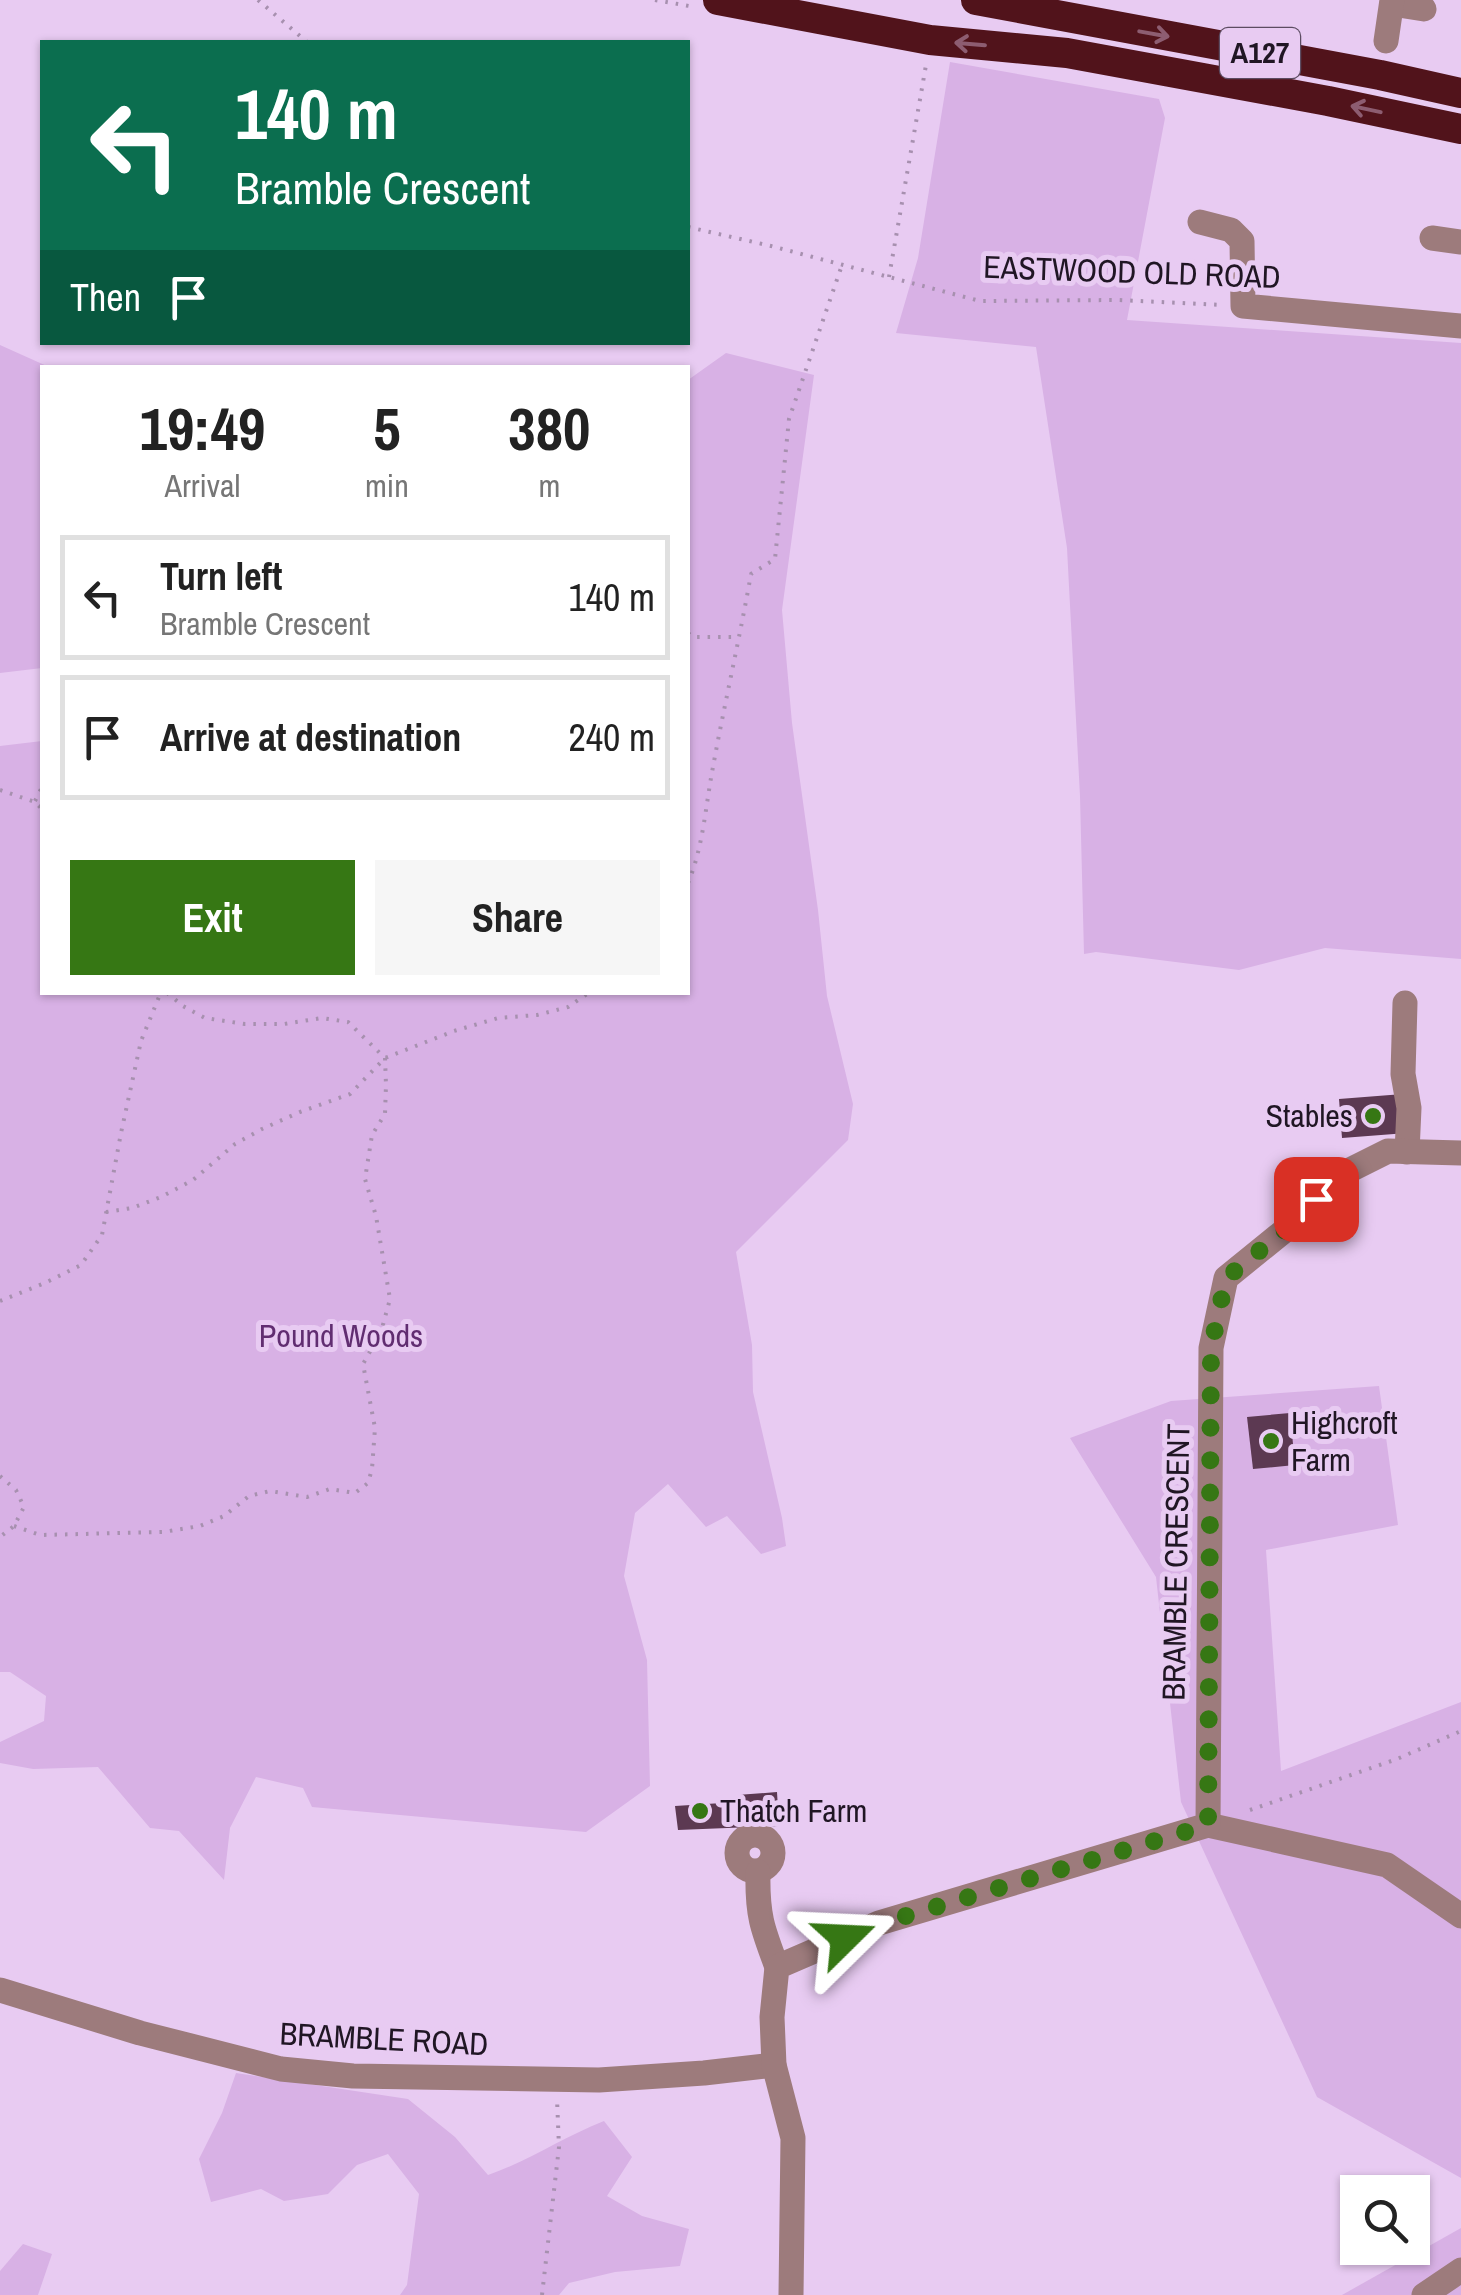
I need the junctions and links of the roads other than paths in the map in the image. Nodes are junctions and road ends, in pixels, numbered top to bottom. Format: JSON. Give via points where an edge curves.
{"nodes":[{"id":1,"x":718,"y":0,"type":"edge"},
{"id":2,"x":976,"y":0,"type":"edge"},
{"id":3,"x":1392,"y":2,"type":"edge"},
{"id":4,"x":1424,"y":10,"type":"dead end"},
{"id":5,"x":1386,"y":41,"type":"dead end"},
{"id":6,"x":1461,"y":93,"type":"edge"},
{"id":7,"x":1461,"y":128,"type":"edge"},
{"id":8,"x":1200,"y":222,"type":"dead end"},
{"id":9,"x":1432,"y":238,"type":"dead end"},
{"id":10,"x":1461,"y":242,"type":"edge"},
{"id":11,"x":1461,"y":326,"type":"edge"},
{"id":12,"x":1405,"y":1003,"type":"dead end"},
{"id":13,"x":1408,"y":1152,"type":"junction"},
{"id":14,"x":1461,"y":1153,"type":"edge"},
{"id":15,"x":1208,"y":1825,"type":"junction"},
{"id":16,"x":758,"y":1872,"type":"dead end"},
{"id":17,"x":1461,"y":1916,"type":"edge"},
{"id":18,"x":777,"y":1967,"type":"junction"},
{"id":19,"x":0,"y":1990,"type":"edge"},
{"id":20,"x":774,"y":2065,"type":"junction"},
{"id":21,"x":1461,"y":2270,"type":"edge"},
{"id":22,"x":790,"y":2295,"type":"edge"},
{"id":23,"x":1424,"y":2295,"type":"edge"}],
"edges":[{"from":7,"to":1,"type":"highway","number":"A127","one_way":true,"via":[[1067,53],[930,40]]},
{"from":2,"to":6,"type":"highway","number":"A127","one_way":true},
{"from":3,"to":4,"type":"street"},
{"from":3,"to":5,"type":"street"},
{"from":8,"to":11,"type":"street","name":"EASTWOOD OLD ROAD","via":[[1232,230],[1242,242],[1244,306]]},
{"from":9,"to":10,"type":"street"},
{"from":12,"to":13,"type":"street"},
{"from":13,"to":14,"type":"street","name":"BRAMBLE CRESCENT"},
{"from":13,"to":15,"type":"street","name":"BRAMBLE CRESCENT","via":[[1388,1151],[1338,1176],[1295,1222],[1226,1278],[1211,1348]]},
{"from":15,"to":17,"type":"street","via":[[1387,1865]]},
{"from":15,"to":18,"type":"street","via":[[879,1924]]},
{"from":16,"to":18,"type":"street","via":[[761,1926]]},
{"from":18,"to":20,"type":"street"},
{"from":19,"to":20,"type":"street","name":"BRAMBLE ROAD","via":[[281,2070],[616,2079]]},
{"from":20,"to":22,"type":"street","via":[[793,2138]]},
{"from":21,"to":23,"type":"street"}]}
